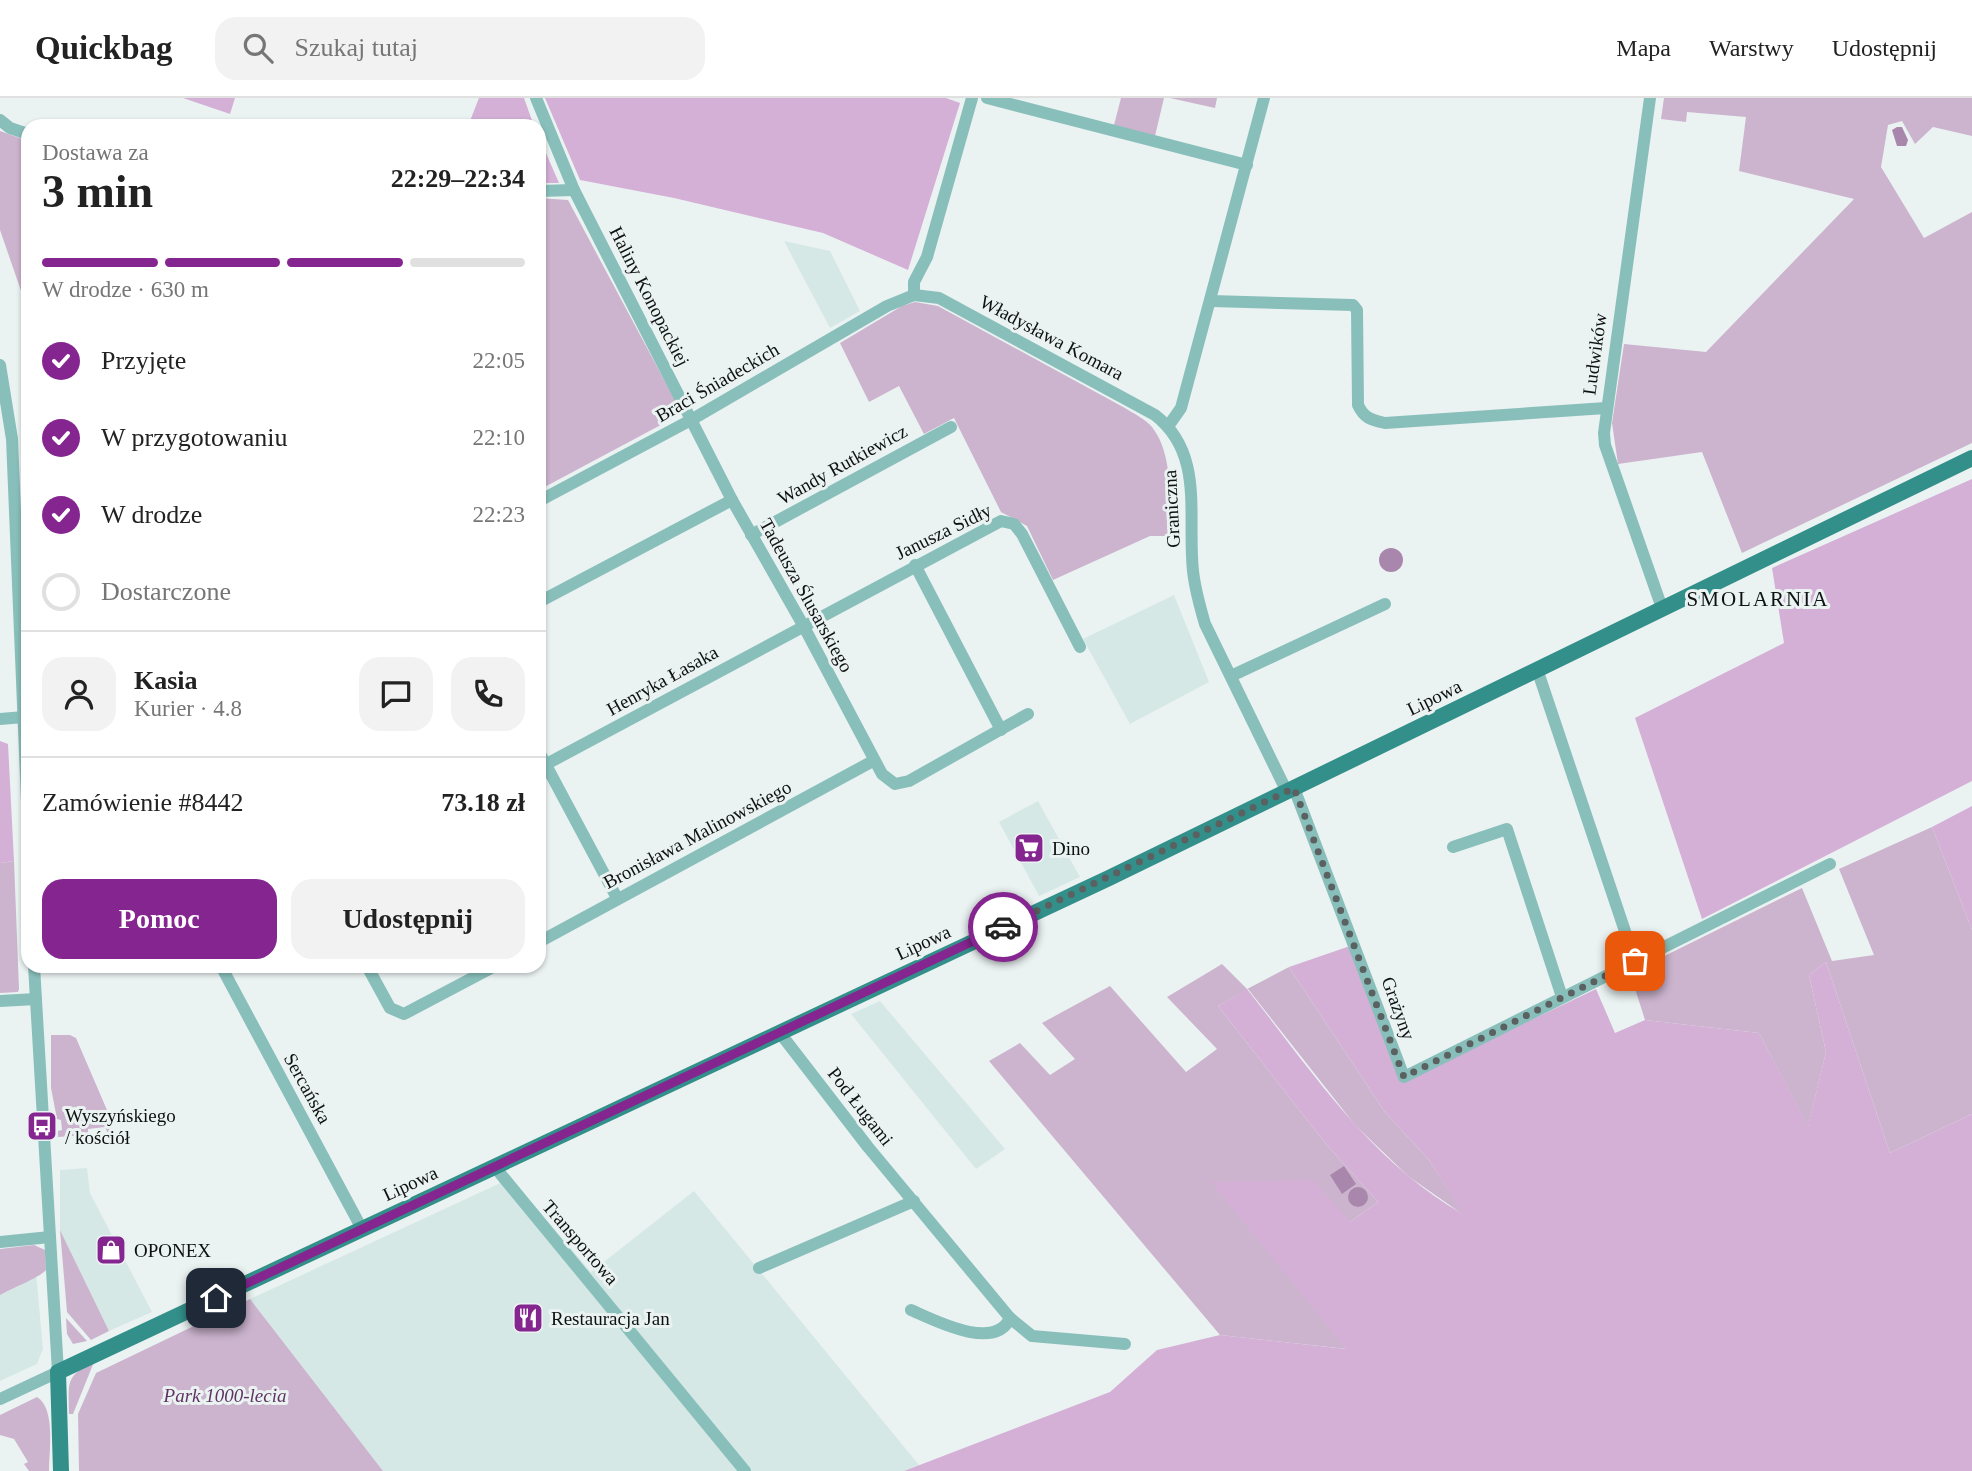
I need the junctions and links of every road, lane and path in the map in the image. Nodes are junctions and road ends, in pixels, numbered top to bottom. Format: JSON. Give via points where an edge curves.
{"nodes":[{"id":1,"x":536,"y":98,"type":"edge"},
{"id":2,"x":972,"y":98,"type":"edge"},
{"id":3,"x":987,"y":98,"type":"edge"},
{"id":4,"x":1265,"y":98,"type":"edge"},
{"id":5,"x":1650,"y":98,"type":"edge"},
{"id":6,"x":545,"y":119,"type":"edge"},
{"id":7,"x":0,"y":120,"type":"edge"},
{"id":8,"x":546,"y":122,"type":"edge"},
{"id":9,"x":21,"y":132,"type":"edge"},
{"id":10,"x":1247,"y":165,"type":"junction"},
{"id":11,"x":575,"y":190,"type":"junction"},
{"id":12,"x":546,"y":191,"type":"edge"},
{"id":13,"x":914,"y":295,"type":"junction"},
{"id":14,"x":1211,"y":301,"type":"junction"},
{"id":15,"x":0,"y":365,"type":"edge"},
{"id":16,"x":1606,"y":408,"type":"junction"},
{"id":17,"x":4,"y":409,"type":"edge"},
{"id":18,"x":691,"y":420,"type":"junction"},
{"id":19,"x":1168,"y":425,"type":"junction"},
{"id":20,"x":951,"y":427,"type":"dead end"},
{"id":21,"x":1972,"y":458,"type":"edge"},
{"id":22,"x":546,"y":497,"type":"edge"},
{"id":23,"x":732,"y":500,"type":"junction"},
{"id":24,"x":751,"y":535,"type":"junction"},
{"id":25,"x":915,"y":565,"type":"junction"},
{"id":26,"x":546,"y":599,"type":"edge"},
{"id":27,"x":1385,"y":604,"type":"dead end"},
{"id":28,"x":1662,"y":608,"type":"junction"},
{"id":29,"x":803,"y":625,"type":"junction"},
{"id":30,"x":21,"y":637,"type":"edge"},
{"id":31,"x":1080,"y":647,"type":"dead end"},
{"id":32,"x":1537,"y":669,"type":"junction"},
{"id":33,"x":1231,"y":676,"type":"junction"},
{"id":34,"x":1028,"y":714,"type":"dead end"},
{"id":35,"x":21,"y":717,"type":"edge"},
{"id":36,"x":0,"y":719,"type":"edge"},
{"id":37,"x":1001,"y":730,"type":"junction"},
{"id":38,"x":873,"y":761,"type":"junction"},
{"id":39,"x":546,"y":764,"type":"edge"},
{"id":40,"x":546,"y":773,"type":"edge"},
{"id":41,"x":1291,"y":790,"type":"junction"},
{"id":42,"x":1453,"y":847,"type":"dead end"},
{"id":43,"x":1830,"y":864,"type":"dead end"},
{"id":44,"x":617,"y":898,"type":"junction"},
{"id":45,"x":546,"y":938,"type":"edge"},
{"id":46,"x":1635,"y":961,"type":"junction"},
{"id":47,"x":34,"y":973,"type":"edge"},
{"id":48,"x":225,"y":973,"type":"edge"},
{"id":49,"x":371,"y":973,"type":"edge"},
{"id":50,"x":482,"y":973,"type":"edge"},
{"id":51,"x":1562,"y":998,"type":"junction"},
{"id":52,"x":36,"y":999,"type":"junction"},
{"id":53,"x":0,"y":1001,"type":"edge"},
{"id":54,"x":780,"y":1033,"type":"junction"},
{"id":55,"x":494,"y":1166,"type":"junction"},
{"id":56,"x":914,"y":1201,"type":"junction"},
{"id":57,"x":362,"y":1229,"type":"junction"},
{"id":58,"x":50,"y":1237,"type":"junction"},
{"id":59,"x":0,"y":1242,"type":"edge"},
{"id":60,"x":759,"y":1268,"type":"dead end"},
{"id":61,"x":911,"y":1310,"type":"dead end"},
{"id":62,"x":1010,"y":1318,"type":"junction"},
{"id":63,"x":1125,"y":1345,"type":"dead end"},
{"id":64,"x":58,"y":1372,"type":"junction"},
{"id":65,"x":0,"y":1399,"type":"edge"},
{"id":66,"x":61,"y":1471,"type":"edge"},
{"id":67,"x":745,"y":1471,"type":"edge"}],
"edges":[{"from":1,"to":6,"type":"street","name":"Haliny Konopackiej"},
{"from":2,"to":13,"type":"street","via":[[928,257],[914,282]]},
{"from":3,"to":10,"type":"street"},
{"from":4,"to":10,"type":"street"},
{"from":5,"to":16,"type":"street","name":"Ludwików"},
{"from":7,"to":9,"type":"street"},
{"from":8,"to":11,"type":"street","name":"Haliny Konopackiej"},
{"from":10,"to":14,"type":"street"},
{"from":11,"to":12,"type":"street"},
{"from":11,"to":18,"type":"street","name":"Haliny Konopackiej"},
{"from":13,"to":18,"type":"street","name":"Braci Śniadeckich","via":[[887,306]]},
{"from":13,"to":19,"type":"street","name":"Władysława Komara","via":[[939,298]]},
{"from":14,"to":16,"type":"street","via":[[1353,306],[1357,310],[1358,405],[1362,414],[1374,421]]},
{"from":14,"to":19,"type":"street","via":[[1181,408]]},
{"from":15,"to":17,"type":"street"},
{"from":16,"to":28,"type":"street","name":"Ludwików","via":[[1605,445]]},
{"from":17,"to":30,"type":"street"},
{"from":18,"to":22,"type":"street","name":"Braci Śniadeckich"},
{"from":18,"to":23,"type":"street","name":"Tadeusza Ślusarskiego"},
{"from":19,"to":33,"type":"street","name":"Graniczna","via":[[1188,461],[1193,571],[1199,603]]},
{"from":20,"to":24,"type":"street","name":"Wandy Rutkiewicz"},
{"from":21,"to":28,"type":"main road","name":"Lipowa"},
{"from":23,"to":24,"type":"street","name":"Tadeusza Ślusarskiego"},
{"from":23,"to":26,"type":"street"},
{"from":24,"to":29,"type":"street","name":"Tadeusza Ślusarskiego"},
{"from":25,"to":29,"type":"street","name":"Janusza Sidły"},
{"from":25,"to":31,"type":"street","name":"Janusza Sidły","via":[[995,523],[1014,524]]},
{"from":25,"to":37,"type":"street"},
{"from":27,"to":33,"type":"street"},
{"from":28,"to":32,"type":"main road","name":"Lipowa"},
{"from":29,"to":38,"type":"street","name":"Tadeusza Ślusarskiego"},
{"from":29,"to":39,"type":"street","name":"Henryka Łasaka"},
{"from":32,"to":41,"type":"main road","name":"Lipowa"},
{"from":32,"to":46,"type":"street"},
{"from":33,"to":41,"type":"street","name":"Graniczna"},
{"from":34,"to":37,"type":"street"},
{"from":35,"to":36,"type":"street"},
{"from":37,"to":38,"type":"street","name":"Tadeusza Ślusarskiego","via":[[909,781],[886,779]]},
{"from":38,"to":44,"type":"street","name":"Bronisława Malinowskiego"},
{"from":40,"to":44,"type":"street"},
{"from":41,"to":51,"type":"street","name":"Grażyny","via":[[1404,1077]]},
{"from":41,"to":54,"type":"main road","name":"Lipowa"},
{"from":42,"to":51,"type":"street","via":[[1507,829]]},
{"from":43,"to":46,"type":"street","name":"Grażyny"},
{"from":44,"to":45,"type":"street","name":"Bronisława Malinowskiego"},
{"from":46,"to":51,"type":"street","name":"Grażyny"},
{"from":47,"to":52,"type":"street"},
{"from":48,"to":57,"type":"street","name":"Sercańska"},
{"from":49,"to":50,"type":"street","via":[[388,1005],[399,1013],[411,1012]]},
{"from":52,"to":53,"type":"street"},
{"from":52,"to":58,"type":"street"},
{"from":54,"to":55,"type":"main road","name":"Lipowa"},
{"from":54,"to":56,"type":"street","name":"Pod Ługami"},
{"from":55,"to":57,"type":"main road","name":"Lipowa"},
{"from":55,"to":67,"type":"street","name":"Transportowa"},
{"from":56,"to":60,"type":"street"},
{"from":56,"to":62,"type":"street","name":"Pod Ługami"},
{"from":57,"to":64,"type":"main road","name":"Lipowa"},
{"from":58,"to":59,"type":"street"},
{"from":58,"to":64,"type":"street"},
{"from":61,"to":62,"type":"street","via":[[973,1334],[1003,1327]]},
{"from":62,"to":63,"type":"street","name":"Pod Ługami","via":[[1032,1336]]},
{"from":64,"to":65,"type":"street","name":"Lipowa"},
{"from":64,"to":66,"type":"main road"}]}
